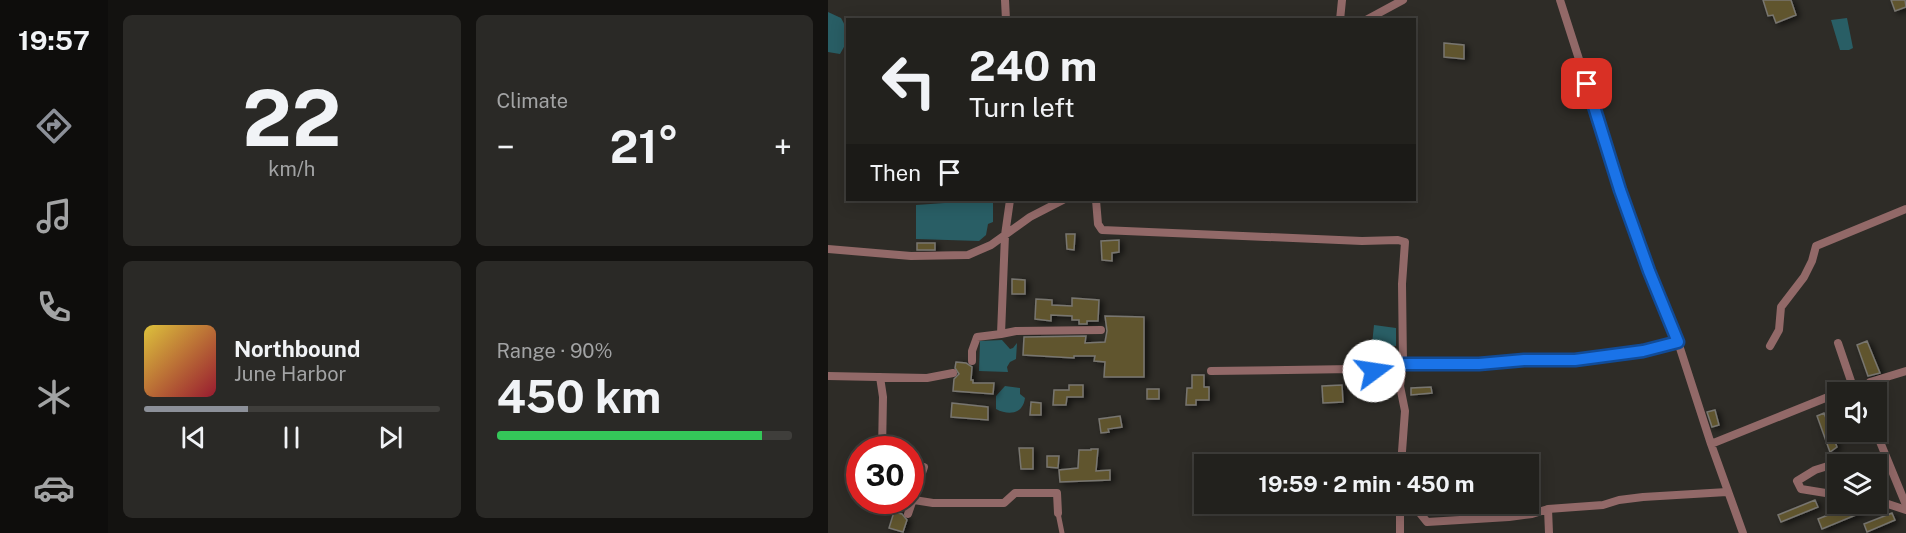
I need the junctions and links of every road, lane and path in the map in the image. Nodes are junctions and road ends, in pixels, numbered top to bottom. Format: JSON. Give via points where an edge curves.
{"nodes":[{"id":1,"x":1005,"y":0,"type":"edge"},
{"id":2,"x":1342,"y":0,"type":"edge"},
{"id":3,"x":1403,"y":0,"type":"edge"},
{"id":4,"x":1560,"y":0,"type":"edge"},
{"id":5,"x":1006,"y":18,"type":"edge"},
{"id":6,"x":1340,"y":18,"type":"edge"},
{"id":7,"x":1370,"y":18,"type":"edge"},
{"id":8,"x":1010,"y":201,"type":"edge"},
{"id":9,"x":1061,"y":201,"type":"edge"},
{"id":10,"x":1096,"y":201,"type":"edge"},
{"id":11,"x":1906,"y":208,"type":"edge"},
{"id":12,"x":1005,"y":235,"type":"junction"},
{"id":13,"x":828,"y":249,"type":"edge"},
{"id":14,"x":1101,"y":330,"type":"dead end"},
{"id":15,"x":1001,"y":334,"type":"junction"},
{"id":16,"x":1678,"y":342,"type":"junction"},
{"id":17,"x":1838,"y":343,"type":"dead end"},
{"id":18,"x":1770,"y":346,"type":"dead end"},
{"id":19,"x":972,"y":361,"type":"dead end"},
{"id":20,"x":1402,"y":364,"type":"junction"},
{"id":21,"x":1211,"y":371,"type":"dead end"},
{"id":22,"x":1906,"y":371,"type":"edge"},
{"id":23,"x":953,"y":373,"type":"dead end"},
{"id":24,"x":828,"y":375,"type":"edge"},
{"id":25,"x":880,"y":377,"type":"junction"},
{"id":26,"x":1851,"y":382,"type":"edge"},
{"id":27,"x":1870,"y":382,"type":"edge"},
{"id":28,"x":1827,"y":397,"type":"edge"},
{"id":29,"x":882,"y":436,"type":"edge"},
{"id":30,"x":1880,"y":442,"type":"edge"},
{"id":31,"x":1711,"y":444,"type":"junction"},
{"id":32,"x":1402,"y":454,"type":"edge"},
{"id":33,"x":1827,"y":466,"type":"edge"},
{"id":34,"x":1727,"y":492,"type":"junction"},
{"id":35,"x":1827,"y":493,"type":"edge"},
{"id":36,"x":924,"y":501,"type":"edge"},
{"id":37,"x":1887,"y":503,"type":"edge"},
{"id":38,"x":1906,"y":507,"type":"edge"},
{"id":39,"x":1548,"y":509,"type":"junction"},
{"id":40,"x":1539,"y":512,"type":"edge"},
{"id":41,"x":1059,"y":513,"type":"joint"},
{"id":42,"x":1400,"y":514,"type":"edge"},
{"id":43,"x":1421,"y":514,"type":"edge"},
{"id":44,"x":1532,"y":514,"type":"edge"},
{"id":45,"x":1062,"y":533,"type":"edge"},
{"id":46,"x":1400,"y":533,"type":"edge"},
{"id":47,"x":1549,"y":533,"type":"edge"},
{"id":48,"x":1743,"y":533,"type":"edge"}],
"edges":[{"from":1,"to":5,"type":"street"},
{"from":2,"to":6,"type":"street"},
{"from":3,"to":7,"type":"street"},
{"from":4,"to":16,"type":"street","via":[[1620,190]]},
{"from":8,"to":12,"type":"street"},
{"from":9,"to":12,"type":"street"},
{"from":10,"to":20,"type":"street","via":[[1102,230],[1405,243]]},
{"from":11,"to":18,"type":"street","via":[[1816,246],[1803,277],[1781,307],[1779,330]]},
{"from":12,"to":13,"type":"street","via":[[968,255],[911,256]]},
{"from":12,"to":15,"type":"street"},
{"from":14,"to":15,"type":"street"},
{"from":15,"to":19,"type":"street","via":[[977,337]]},
{"from":16,"to":20,"type":"street","via":[[1575,360]]},
{"from":16,"to":31,"type":"street"},
{"from":17,"to":26,"type":"street"},
{"from":20,"to":21,"type":"street","via":[[1374,371]]},
{"from":20,"to":32,"type":"street","via":[[1400,386],[1405,411]]},
{"from":22,"to":27,"type":"street"},
{"from":23,"to":25,"type":"street","via":[[927,378]]},
{"from":24,"to":25,"type":"street"},
{"from":25,"to":29,"type":"street"},
{"from":28,"to":31,"type":"street"},
{"from":30,"to":38,"type":"street"},
{"from":31,"to":34,"type":"street"},
{"from":33,"to":35,"type":"street","via":[[1797,481],[1801,489]]},
{"from":34,"to":39,"type":"street","via":[[1642,497]]},
{"from":34,"to":48,"type":"street"},
{"from":36,"to":41,"type":"street","via":[[1004,502],[1014,493],[1057,493]]},
{"from":37,"to":38,"type":"street"},
{"from":39,"to":40,"type":"street"},
{"from":39,"to":47,"type":"street"},
{"from":41,"to":45,"type":"street"},
{"from":42,"to":46,"type":"street"},
{"from":43,"to":44,"type":"street","via":[[1427,522]]}]}
